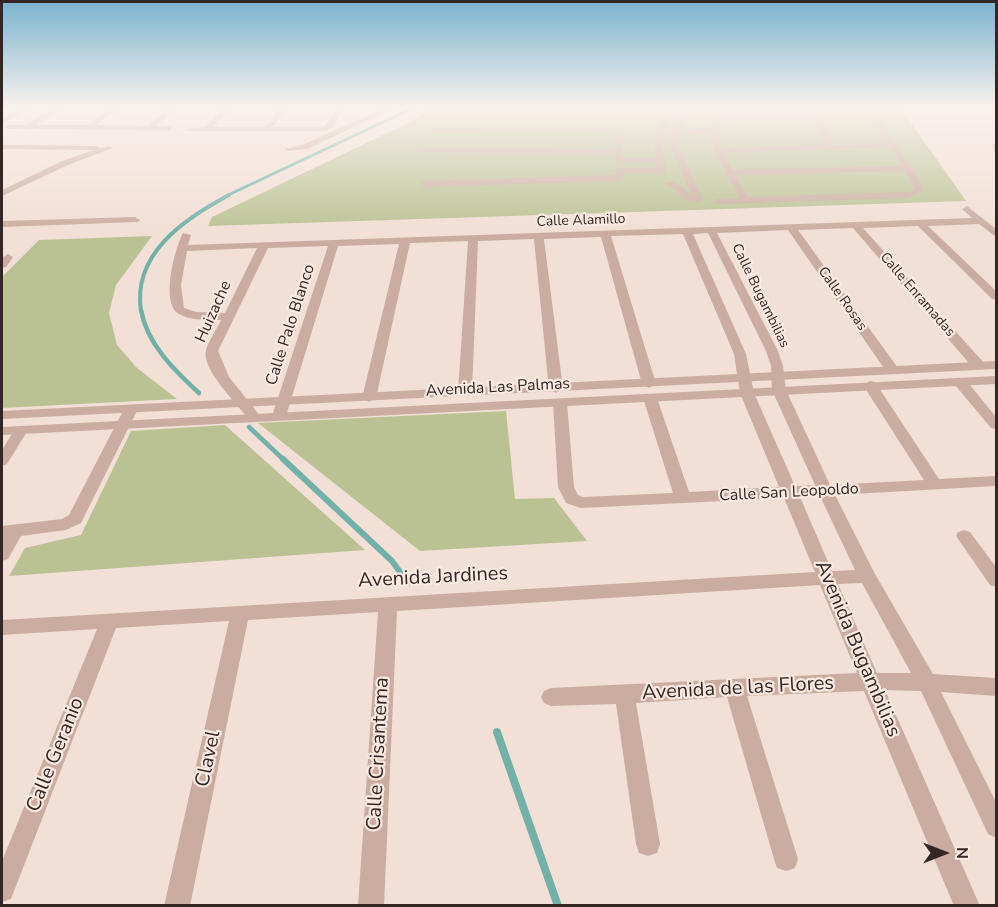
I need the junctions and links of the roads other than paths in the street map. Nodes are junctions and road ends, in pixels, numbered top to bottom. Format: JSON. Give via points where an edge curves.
{"nodes":[{"id":1,"x":105,"y":149,"type":"edge"},
{"id":2,"x":621,"y":149,"type":"edge"},
{"id":3,"x":658,"y":149,"type":"edge"},
{"id":4,"x":675,"y":149,"type":"edge"},
{"id":5,"x":765,"y":149,"type":"edge"},
{"id":6,"x":895,"y":149,"type":"edge"},
{"id":7,"x":418,"y":150,"type":"dead end"},
{"id":8,"x":719,"y":151,"type":"joint"},
{"id":9,"x":620,"y":161,"type":"junction"},
{"id":10,"x":659,"y":161,"type":"junction"},
{"id":11,"x":906,"y":168,"type":"junction"},
{"id":12,"x":663,"y":171,"type":"junction"},
{"id":13,"x":729,"y":173,"type":"junction"},
{"id":14,"x":424,"y":184,"type":"dead end"},
{"id":15,"x":669,"y":184,"type":"junction"},
{"id":16,"x":2,"y":194,"type":"edge"},
{"id":17,"x":745,"y":200,"type":"junction"},
{"id":18,"x":718,"y":201,"type":"dead end"},
{"id":19,"x":677,"y":202,"type":"dead end"},
{"id":20,"x":967,"y":209,"type":"dead end"},
{"id":21,"x":135,"y":220,"type":"dead end"},
{"id":22,"x":980,"y":221,"type":"junction"},
{"id":23,"x":920,"y":223,"type":"junction"},
{"id":24,"x":2,"y":224,"type":"edge"},
{"id":25,"x":855,"y":225,"type":"junction"},
{"id":26,"x":791,"y":227,"type":"junction"},
{"id":27,"x":711,"y":230,"type":"junction"},
{"id":28,"x":687,"y":231,"type":"junction"},
{"id":29,"x":604,"y":234,"type":"junction"},
{"id":30,"x":996,"y":234,"type":"edge"},
{"id":31,"x":186,"y":236,"type":"dead end"},
{"id":32,"x":539,"y":236,"type":"junction"},
{"id":33,"x":473,"y":238,"type":"junction"},
{"id":34,"x":405,"y":241,"type":"junction"},
{"id":35,"x":334,"y":243,"type":"junction"},
{"id":36,"x":264,"y":246,"type":"junction"},
{"id":37,"x":182,"y":248,"type":"junction"},
{"id":38,"x":996,"y":297,"type":"edge"},
{"id":39,"x":227,"y":317,"type":"junction"},
{"id":40,"x":996,"y":365,"type":"edge"},
{"id":41,"x":979,"y":366,"type":"junction"},
{"id":42,"x":893,"y":371,"type":"junction"},
{"id":43,"x":996,"y":380,"type":"edge"},
{"id":44,"x":960,"y":382,"type":"junction"},
{"id":45,"x":779,"y":383,"type":"junction"},
{"id":46,"x":870,"y":385,"type":"junction"},
{"id":47,"x":746,"y":386,"type":"junction"},
{"id":48,"x":649,"y":391,"type":"junction"},
{"id":49,"x":465,"y":392,"type":"junction"},
{"id":50,"x":558,"y":396,"type":"junction"},
{"id":51,"x":369,"y":398,"type":"junction"},
{"id":52,"x":283,"y":402,"type":"junction"},
{"id":53,"x":246,"y":403,"type":"junction"},
{"id":54,"x":131,"y":409,"type":"junction"},
{"id":55,"x":2,"y":415,"type":"edge"},
{"id":56,"x":279,"y":416,"type":"junction"},
{"id":57,"x":254,"y":417,"type":"junction"},
{"id":58,"x":124,"y":424,"type":"junction"},
{"id":59,"x":996,"y":425,"type":"edge"},
{"id":60,"x":21,"y":430,"type":"junction"},
{"id":61,"x":2,"y":431,"type":"edge"},
{"id":62,"x":2,"y":461,"type":"edge"},
{"id":63,"x":996,"y":481,"type":"edge"},
{"id":64,"x":935,"y":485,"type":"junction"},
{"id":65,"x":825,"y":490,"type":"junction"},
{"id":66,"x":791,"y":493,"type":"junction"},
{"id":67,"x":683,"y":499,"type":"junction"},
{"id":68,"x":8,"y":532,"type":"edge"},
{"id":69,"x":964,"y":536,"type":"dead end"},
{"id":70,"x":2,"y":555,"type":"edge"},
{"id":71,"x":867,"y":576,"type":"junction"},
{"id":72,"x":827,"y":578,"type":"junction"},
{"id":73,"x":996,"y":580,"type":"edge"},
{"id":74,"x":388,"y":603,"type":"junction"},
{"id":75,"x":240,"y":612,"type":"junction"},
{"id":76,"x":110,"y":620,"type":"junction"},
{"id":77,"x":2,"y":627,"type":"edge"},
{"id":78,"x":870,"y":681,"type":"junction"},
{"id":79,"x":926,"y":681,"type":"junction"},
{"id":80,"x":996,"y":687,"type":"edge"},
{"id":81,"x":735,"y":689,"type":"junction"},
{"id":82,"x":625,"y":696,"type":"junction"},
{"id":83,"x":551,"y":697,"type":"dead end"},
{"id":84,"x":996,"y":826,"type":"edge"},
{"id":85,"x":648,"y":844,"type":"dead end"},
{"id":86,"x":786,"y":859,"type":"dead end"},
{"id":87,"x":2,"y":890,"type":"edge"},
{"id":88,"x":177,"y":906,"type":"edge"},
{"id":89,"x":371,"y":906,"type":"edge"},
{"id":90,"x":967,"y":906,"type":"edge"}],
"edges":[{"from":1,"to":16,"type":"street","via":[[65,163]]},
{"from":2,"to":9,"type":"street"},
{"from":3,"to":10,"type":"street"},
{"from":4,"to":15,"type":"street","via":[[697,199],[687,198]]},
{"from":5,"to":8,"type":"street"},
{"from":6,"to":11,"type":"street"},
{"from":7,"to":9,"type":"street"},
{"from":8,"to":13,"type":"street"},
{"from":9,"to":10,"type":"street"},
{"from":9,"to":12,"type":"street"},
{"from":9,"to":14,"type":"street","via":[[619,178]]},
{"from":10,"to":12,"type":"street"},
{"from":11,"to":13,"type":"street"},
{"from":11,"to":17,"type":"street","via":[[919,191],[906,195]]},
{"from":12,"to":15,"type":"street"},
{"from":13,"to":17,"type":"street"},
{"from":15,"to":19,"type":"street"},
{"from":17,"to":18,"type":"street"},
{"from":20,"to":22,"type":"street"},
{"from":21,"to":24,"type":"street"},
{"from":22,"to":23,"type":"street","name":"Calle Alamillo"},
{"from":22,"to":30,"type":"street"},
{"from":23,"to":25,"type":"street","name":"Calle Alamillo"},
{"from":23,"to":38,"type":"street"},
{"from":25,"to":26,"type":"street","name":"Calle Alamillo"},
{"from":25,"to":41,"type":"street","name":"Calle Enramadas"},
{"from":26,"to":27,"type":"street","name":"Calle Alamillo"},
{"from":26,"to":42,"type":"street","name":"Calle Rosas"},
{"from":27,"to":28,"type":"street","name":"Calle Alamillo"},
{"from":27,"to":45,"type":"street","name":"Calle Bugambilias","via":[[772,351]]},
{"from":28,"to":29,"type":"street","name":"Calle Alamillo"},
{"from":28,"to":47,"type":"street","via":[[737,346]]},
{"from":29,"to":32,"type":"street","name":"Calle Alamillo"},
{"from":29,"to":48,"type":"street"},
{"from":31,"to":37,"type":"street"},
{"from":32,"to":33,"type":"street","name":"Calle Alamillo"},
{"from":32,"to":50,"type":"street"},
{"from":33,"to":34,"type":"street","name":"Calle Alamillo"},
{"from":33,"to":49,"type":"street"},
{"from":34,"to":35,"type":"street","name":"Calle Alamillo"},
{"from":34,"to":51,"type":"street"},
{"from":35,"to":36,"type":"street","name":"Calle Alamillo"},
{"from":35,"to":52,"type":"street","name":"Calle Palo Blanco"},
{"from":36,"to":37,"type":"street","name":"Calle Alamillo"},
{"from":36,"to":39,"type":"street","name":"Huizache"},
{"from":37,"to":39,"type":"street","via":[[175,300],[179,310]]},
{"from":39,"to":53,"type":"street","name":"Huizache","via":[[212,351],[215,369]]},
{"from":40,"to":41,"type":"street","name":"Avenida Las Palmas"},
{"from":41,"to":42,"type":"street","name":"Avenida Las Palmas"},
{"from":42,"to":45,"type":"street","name":"Avenida Las Palmas"},
{"from":43,"to":44,"type":"street","name":"Avenida Las Palmas"},
{"from":44,"to":46,"type":"street","name":"Avenida Las Palmas"},
{"from":44,"to":59,"type":"street"},
{"from":45,"to":46,"type":"street","name":"Avenida Las Palmas"},
{"from":45,"to":47,"type":"street","name":"Avenida Las Palmas"},
{"from":45,"to":65,"type":"street","name":"Avenida Bugambilias"},
{"from":46,"to":64,"type":"street"},
{"from":47,"to":48,"type":"street","name":"Avenida Las Palmas"},
{"from":47,"to":66,"type":"street","name":"Avenida Bugambilias"},
{"from":48,"to":50,"type":"street","name":"Avenida Las Palmas"},
{"from":48,"to":67,"type":"street"},
{"from":49,"to":50,"type":"street","name":"Avenida Las Palmas"},
{"from":49,"to":51,"type":"street","name":"Avenida Las Palmas"},
{"from":50,"to":56,"type":"street","name":"Avenida Las Palmas"},
{"from":50,"to":67,"type":"street","name":"Calle San Leopoldo","via":[[566,487],[572,499],[582,503]]},
{"from":51,"to":52,"type":"street","name":"Avenida Las Palmas"},
{"from":52,"to":53,"type":"street","name":"Avenida Las Palmas"},
{"from":52,"to":56,"type":"street","name":"Calle Palo Blanco"},
{"from":53,"to":54,"type":"street","name":"Avenida Las Palmas"},
{"from":53,"to":57,"type":"street","name":"Huizache"},
{"from":54,"to":55,"type":"street","name":"Avenida Las Palmas"},
{"from":54,"to":58,"type":"street"},
{"from":56,"to":57,"type":"street","name":"Avenida Las Palmas"},
{"from":57,"to":58,"type":"street","name":"Avenida Las Palmas"},
{"from":58,"to":60,"type":"street","name":"Avenida Las Palmas"},
{"from":58,"to":68,"type":"street","via":[[75,519],[66,524]]},
{"from":60,"to":61,"type":"street","name":"Avenida Las Palmas"},
{"from":60,"to":62,"type":"street"},
{"from":63,"to":64,"type":"street","name":"Calle San Leopoldo"},
{"from":64,"to":65,"type":"street","name":"Calle San Leopoldo"},
{"from":65,"to":66,"type":"street","name":"Calle San Leopoldo"},
{"from":65,"to":71,"type":"street","name":"Avenida Bugambilias"},
{"from":66,"to":67,"type":"street","name":"Calle San Leopoldo"},
{"from":66,"to":72,"type":"street","name":"Avenida Bugambilias"},
{"from":68,"to":70,"type":"street"},
{"from":69,"to":73,"type":"street"},
{"from":71,"to":72,"type":"street","name":"Avenida Jardines"},
{"from":71,"to":79,"type":"street","name":"Avenida Bugambilias"},
{"from":72,"to":74,"type":"street","name":"Avenida Jardines"},
{"from":72,"to":78,"type":"street","name":"Avenida Bugambilias"},
{"from":74,"to":75,"type":"street","name":"Avenida Jardines"},
{"from":74,"to":89,"type":"street","name":"Calle Crisantema"},
{"from":75,"to":76,"type":"street","name":"Avenida Jardines"},
{"from":75,"to":88,"type":"street","name":"Clavel"},
{"from":76,"to":77,"type":"street","name":"Avenida Jardines"},
{"from":76,"to":87,"type":"street","name":"Calle Geranio"},
{"from":78,"to":79,"type":"street","name":"Avenida de las Flores"},
{"from":78,"to":81,"type":"street","name":"Avenida de las Flores"},
{"from":78,"to":90,"type":"street","name":"Avenida Bugambilias"},
{"from":79,"to":80,"type":"street","name":"Avenida de las Flores"},
{"from":79,"to":84,"type":"street","name":"Avenida Bugambilias"},
{"from":81,"to":82,"type":"street","name":"Avenida de las Flores"},
{"from":81,"to":86,"type":"street"},
{"from":82,"to":83,"type":"street","name":"Avenida de las Flores"},
{"from":82,"to":85,"type":"street"}]}
